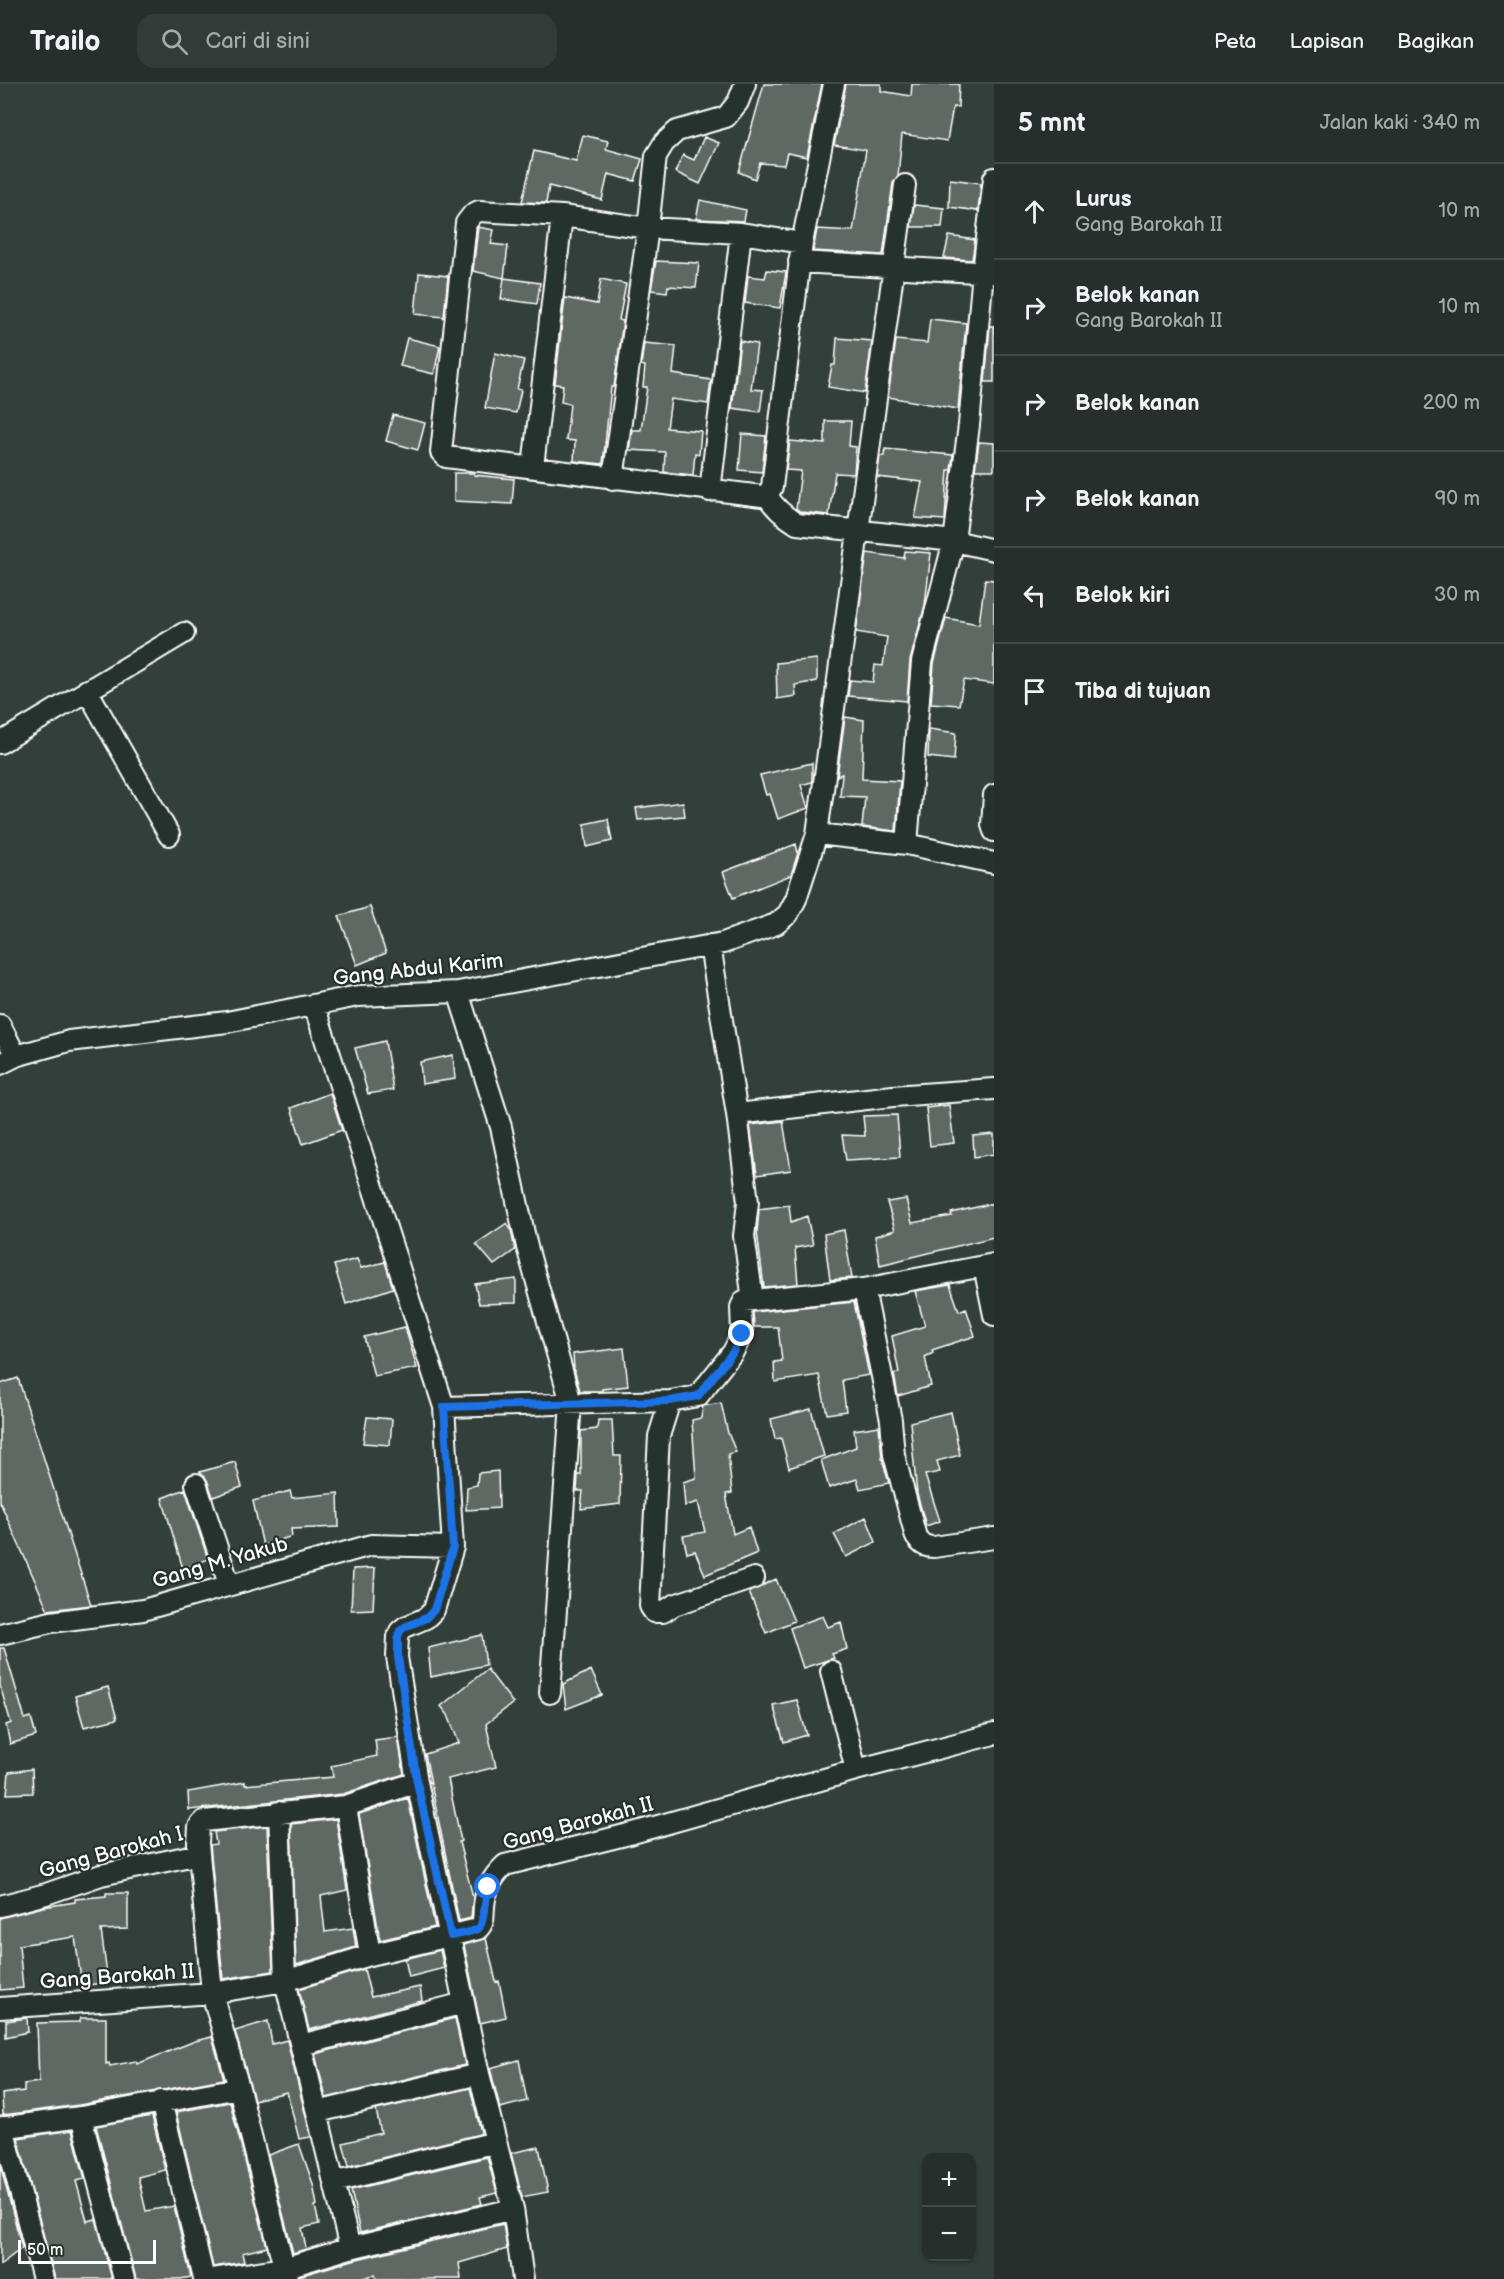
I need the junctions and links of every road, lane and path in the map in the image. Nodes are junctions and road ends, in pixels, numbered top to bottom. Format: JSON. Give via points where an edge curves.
{"nodes":[{"id":1,"x":745,"y":84,"type":"edge"},
{"id":2,"x":834,"y":84,"type":"edge"},
{"id":3,"x":994,"y":178,"type":"edge"},
{"id":4,"x":905,"y":185,"type":"dead end"},
{"id":5,"x":562,"y":216,"type":"junction"},
{"id":6,"x":648,"y":228,"type":"junction"},
{"id":7,"x":741,"y":233,"type":"junction"},
{"id":8,"x":800,"y":253,"type":"junction"},
{"id":9,"x":896,"y":267,"type":"junction"},
{"id":10,"x":988,"y":272,"type":"edge"},
{"id":11,"x":533,"y":467,"type":"junction"},
{"id":12,"x":613,"y":478,"type":"junction"},
{"id":13,"x":710,"y":490,"type":"junction"},
{"id":14,"x":767,"y":495,"type":"junction"},
{"id":15,"x":860,"y":529,"type":"junction"},
{"id":16,"x":954,"y":541,"type":"junction"},
{"id":17,"x":994,"y":550,"type":"edge"},
{"id":18,"x":184,"y":633,"type":"dead end"},
{"id":19,"x":87,"y":690,"type":"junction"},
{"id":20,"x":0,"y":743,"type":"edge"},
{"id":21,"x":994,"y":795,"type":"edge"},
{"id":22,"x":994,"y":831,"type":"edge"},
{"id":23,"x":817,"y":834,"type":"junction"},
{"id":24,"x":169,"y":836,"type":"dead end"},
{"id":25,"x":908,"y":844,"type":"junction"},
{"id":26,"x":994,"y":862,"type":"edge"},
{"id":27,"x":710,"y":945,"type":"junction"},
{"id":28,"x":458,"y":992,"type":"junction"},
{"id":29,"x":314,"y":1005,"type":"junction"},
{"id":30,"x":0,"y":1025,"type":"edge"},
{"id":31,"x":8,"y":1060,"type":"edge"},
{"id":32,"x":994,"y":1089,"type":"edge"},
{"id":33,"x":737,"y":1114,"type":"junction"},
{"id":34,"x":989,"y":1265,"type":"edge"},
{"id":35,"x":864,"y":1289,"type":"junction"},
{"id":36,"x":753,"y":1300,"type":"junction"},
{"id":37,"x":994,"y":1315,"type":"edge"},
{"id":38,"x":670,"y":1401,"type":"junction"},
{"id":39,"x":571,"y":1403,"type":"junction"},
{"id":40,"x":444,"y":1407,"type":"junction"},
{"id":41,"x":196,"y":1484,"type":"dead end"},
{"id":42,"x":994,"y":1538,"type":"edge"},
{"id":43,"x":453,"y":1547,"type":"junction"},
{"id":44,"x":754,"y":1578,"type":"dead end"},
{"id":45,"x":229,"y":1584,"type":"junction"},
{"id":46,"x":0,"y":1634,"type":"edge"},
{"id":47,"x":831,"y":1671,"type":"dead end"},
{"id":48,"x":550,"y":1693,"type":"dead end"},
{"id":49,"x":994,"y":1734,"type":"edge"},
{"id":50,"x":856,"y":1770,"type":"junction"},
{"id":51,"x":417,"y":1782,"type":"junction"},
{"id":52,"x":346,"y":1806,"type":"junction"},
{"id":53,"x":279,"y":1812,"type":"junction"},
{"id":54,"x":199,"y":1854,"type":"junction"},
{"id":55,"x":0,"y":1906,"type":"edge"},
{"id":56,"x":451,"y":1936,"type":"junction"},
{"id":57,"x":370,"y":1955,"type":"junction"},
{"id":58,"x":285,"y":1981,"type":"junction"},
{"id":59,"x":212,"y":1992,"type":"junction"},
{"id":60,"x":464,"y":2003,"type":"junction"},
{"id":61,"x":0,"y":2008,"type":"edge"},
{"id":62,"x":301,"y":2045,"type":"junction"},
{"id":63,"x":479,"y":2074,"type":"junction"},
{"id":64,"x":239,"y":2088,"type":"junction"},
{"id":65,"x":161,"y":2102,"type":"junction"},
{"id":66,"x":317,"y":2112,"type":"junction"},
{"id":67,"x":81,"y":2117,"type":"junction"},
{"id":68,"x":2,"y":2128,"type":"edge"},
{"id":69,"x":496,"y":2142,"type":"junction"},
{"id":70,"x":334,"y":2182,"type":"junction"},
{"id":71,"x":513,"y":2209,"type":"junction"},
{"id":72,"x":350,"y":2248,"type":"junction"},
{"id":73,"x":286,"y":2274,"type":"edge"},
{"id":74,"x":43,"y":2279,"type":"edge"},
{"id":75,"x":124,"y":2279,"type":"edge"},
{"id":76,"x":204,"y":2279,"type":"edge"},
{"id":77,"x":213,"y":2279,"type":"edge"},
{"id":78,"x":523,"y":2279,"type":"edge"}],
"edges":[{"from":1,"to":6,"type":"street","via":[[726,117],[677,131],[664,142],[656,156]]},
{"from":2,"to":8,"type":"street"},
{"from":3,"to":10,"type":"street"},
{"from":4,"to":9,"type":"street","name":"Gang Abdul Karim"},
{"from":5,"to":6,"type":"street"},
{"from":5,"to":11,"type":"street"},
{"from":5,"to":11,"type":"street","via":[[479,211],[466,223],[441,452],[446,457]]},
{"from":6,"to":7,"type":"street"},
{"from":6,"to":12,"type":"street"},
{"from":7,"to":8,"type":"street"},
{"from":7,"to":13,"type":"street"},
{"from":8,"to":9,"type":"street"},
{"from":8,"to":14,"type":"street","via":[[772,487]]},
{"from":9,"to":10,"type":"street"},
{"from":9,"to":15,"type":"street","name":"Gang Abdul Karim"},
{"from":10,"to":16,"type":"street"},
{"from":11,"to":12,"type":"street"},
{"from":12,"to":13,"type":"street"},
{"from":13,"to":14,"type":"street"},
{"from":14,"to":15,"type":"street","via":[[778,510],[797,524]]},
{"from":15,"to":16,"type":"street"},
{"from":15,"to":23,"type":"street","name":"Gang Abdul Karim"},
{"from":16,"to":17,"type":"street"},
{"from":16,"to":25,"type":"street","via":[[922,662]]},
{"from":18,"to":19,"type":"street"},
{"from":19,"to":20,"type":"street"},
{"from":19,"to":24,"type":"street"},
{"from":21,"to":22,"type":"street"},
{"from":23,"to":25,"type":"street"},
{"from":23,"to":27,"type":"street","name":"Gang Abdul Karim","via":[[788,914],[776,924]]},
{"from":25,"to":26,"type":"street"},
{"from":27,"to":28,"type":"street","name":"Gang Abdul Karim"},
{"from":27,"to":33,"type":"street"},
{"from":28,"to":29,"type":"street","name":"Gang Abdul Karim","via":[[358,996]]},
{"from":28,"to":39,"type":"street","via":[[501,1127],[526,1247]]},
{"from":29,"to":31,"type":"street","name":"Gang Abdul Karim","via":[[227,1022],[69,1041]]},
{"from":29,"to":40,"type":"street"},
{"from":30,"to":31,"type":"street"},
{"from":32,"to":33,"type":"street"},
{"from":33,"to":36,"type":"street","via":[[748,1202],[744,1236]]},
{"from":34,"to":35,"type":"street"},
{"from":34,"to":37,"type":"street"},
{"from":35,"to":36,"type":"street"},
{"from":35,"to":42,"type":"street","via":[[891,1419],[894,1455],[916,1536],[926,1547],[934,1548]]},
{"from":36,"to":38,"type":"street","via":[[744,1301],[741,1307],[742,1334],[733,1352],[698,1396]]},
{"from":38,"to":39,"type":"street"},
{"from":38,"to":44,"type":"street","via":[[658,1436],[650,1606],[654,1612],[663,1612]]},
{"from":39,"to":40,"type":"street"},
{"from":39,"to":48,"type":"street"},
{"from":40,"to":43,"type":"street"},
{"from":41,"to":45,"type":"street"},
{"from":43,"to":45,"type":"street","name":"Gang M. Yakub","via":[[371,1545]]},
{"from":43,"to":51,"type":"street","via":[[434,1610],[405,1627],[398,1637]]},
{"from":45,"to":46,"type":"street","name":"Gang M. Yakub","via":[[142,1610],[51,1622]]},
{"from":47,"to":50,"type":"street"},
{"from":49,"to":50,"type":"street","name":"Gang Barokah II"},
{"from":50,"to":56,"type":"street","name":"Gang Barokah II","via":[[505,1865],[488,1887],[482,1925]]},
{"from":51,"to":52,"type":"street"},
{"from":51,"to":56,"type":"street"},
{"from":52,"to":53,"type":"street"},
{"from":52,"to":57,"type":"street"},
{"from":53,"to":54,"type":"street","via":[[204,1821],[199,1827]]},
{"from":53,"to":58,"type":"street"},
{"from":54,"to":55,"type":"street","name":"Gang Barokah I","via":[[101,1875]]},
{"from":54,"to":59,"type":"street"},
{"from":56,"to":57,"type":"street","name":"Gang Barokah II"},
{"from":56,"to":60,"type":"street"},
{"from":57,"to":58,"type":"street","name":"Gang Barokah II"},
{"from":58,"to":59,"type":"street","name":"Gang Barokah II"},
{"from":58,"to":62,"type":"street"},
{"from":59,"to":61,"type":"street","name":"Gang Barokah II"},
{"from":59,"to":64,"type":"street"},
{"from":60,"to":62,"type":"street"},
{"from":60,"to":63,"type":"street"},
{"from":62,"to":66,"type":"street"},
{"from":63,"to":66,"type":"street"},
{"from":63,"to":69,"type":"street"},
{"from":64,"to":65,"type":"street"},
{"from":64,"to":73,"type":"street"},
{"from":65,"to":67,"type":"street"},
{"from":65,"to":76,"type":"street"},
{"from":66,"to":70,"type":"street"},
{"from":67,"to":68,"type":"street"},
{"from":67,"to":75,"type":"street"},
{"from":68,"to":74,"type":"street"},
{"from":69,"to":70,"type":"street"},
{"from":69,"to":71,"type":"street"},
{"from":70,"to":72,"type":"street"},
{"from":71,"to":72,"type":"street"},
{"from":71,"to":78,"type":"street"},
{"from":72,"to":73,"type":"street"},
{"from":73,"to":77,"type":"street"}]}
